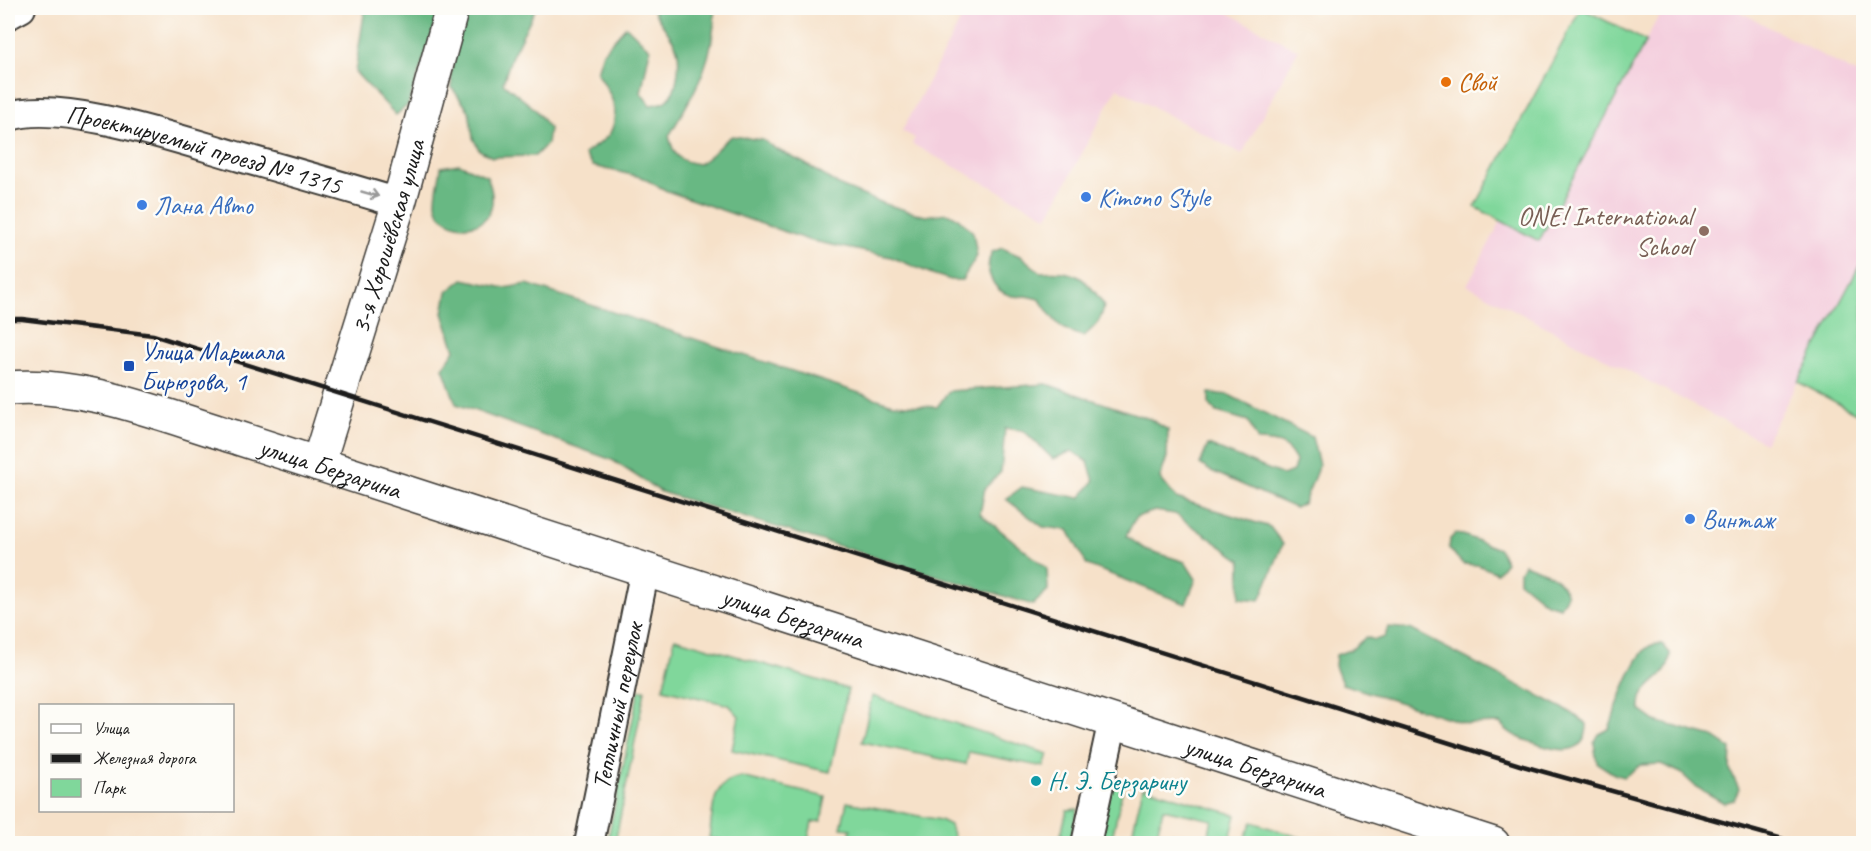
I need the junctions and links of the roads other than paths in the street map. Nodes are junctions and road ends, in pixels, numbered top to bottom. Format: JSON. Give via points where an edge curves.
{"nodes":[{"id":1,"x":21,"y":8,"type":"edge"},
{"id":2,"x":452,"y":8,"type":"edge"},
{"id":3,"x":8,"y":15,"type":"edge"},
{"id":4,"x":8,"y":117,"type":"edge"},
{"id":5,"x":399,"y":202,"type":"junction"},
{"id":6,"x":8,"y":388,"type":"edge"},
{"id":7,"x":318,"y":464,"type":"junction"},
{"id":8,"x":645,"y":569,"type":"junction"},
{"id":9,"x":1113,"y":720,"type":"junction"},
{"id":10,"x":589,"y":843,"type":"edge"},
{"id":11,"x":1086,"y":843,"type":"edge"},
{"id":12,"x":1493,"y":843,"type":"edge"}],
"edges":[{"from":1,"to":3,"type":"street"},
{"from":2,"to":5,"type":"street","name":"3-я Хорошёвская улица"},
{"from":4,"to":5,"type":"street","name":"Проектируемый проезд № 1315","one_way":true,"via":[[58,113],[132,126]]},
{"from":5,"to":7,"type":"street","name":"3-я Хорошёвская улица"},
{"from":6,"to":7,"type":"street","name":"улица Берзарина","via":[[31,386],[92,394]]},
{"from":7,"to":8,"type":"street","name":"улица Берзарина"},
{"from":8,"to":9,"type":"street","name":"улица Берзарина"},
{"from":8,"to":10,"type":"street","name":"Тепличный переулок"},
{"from":9,"to":11,"type":"street"},
{"from":9,"to":12,"type":"street","name":"улица Берзарина"}]}
